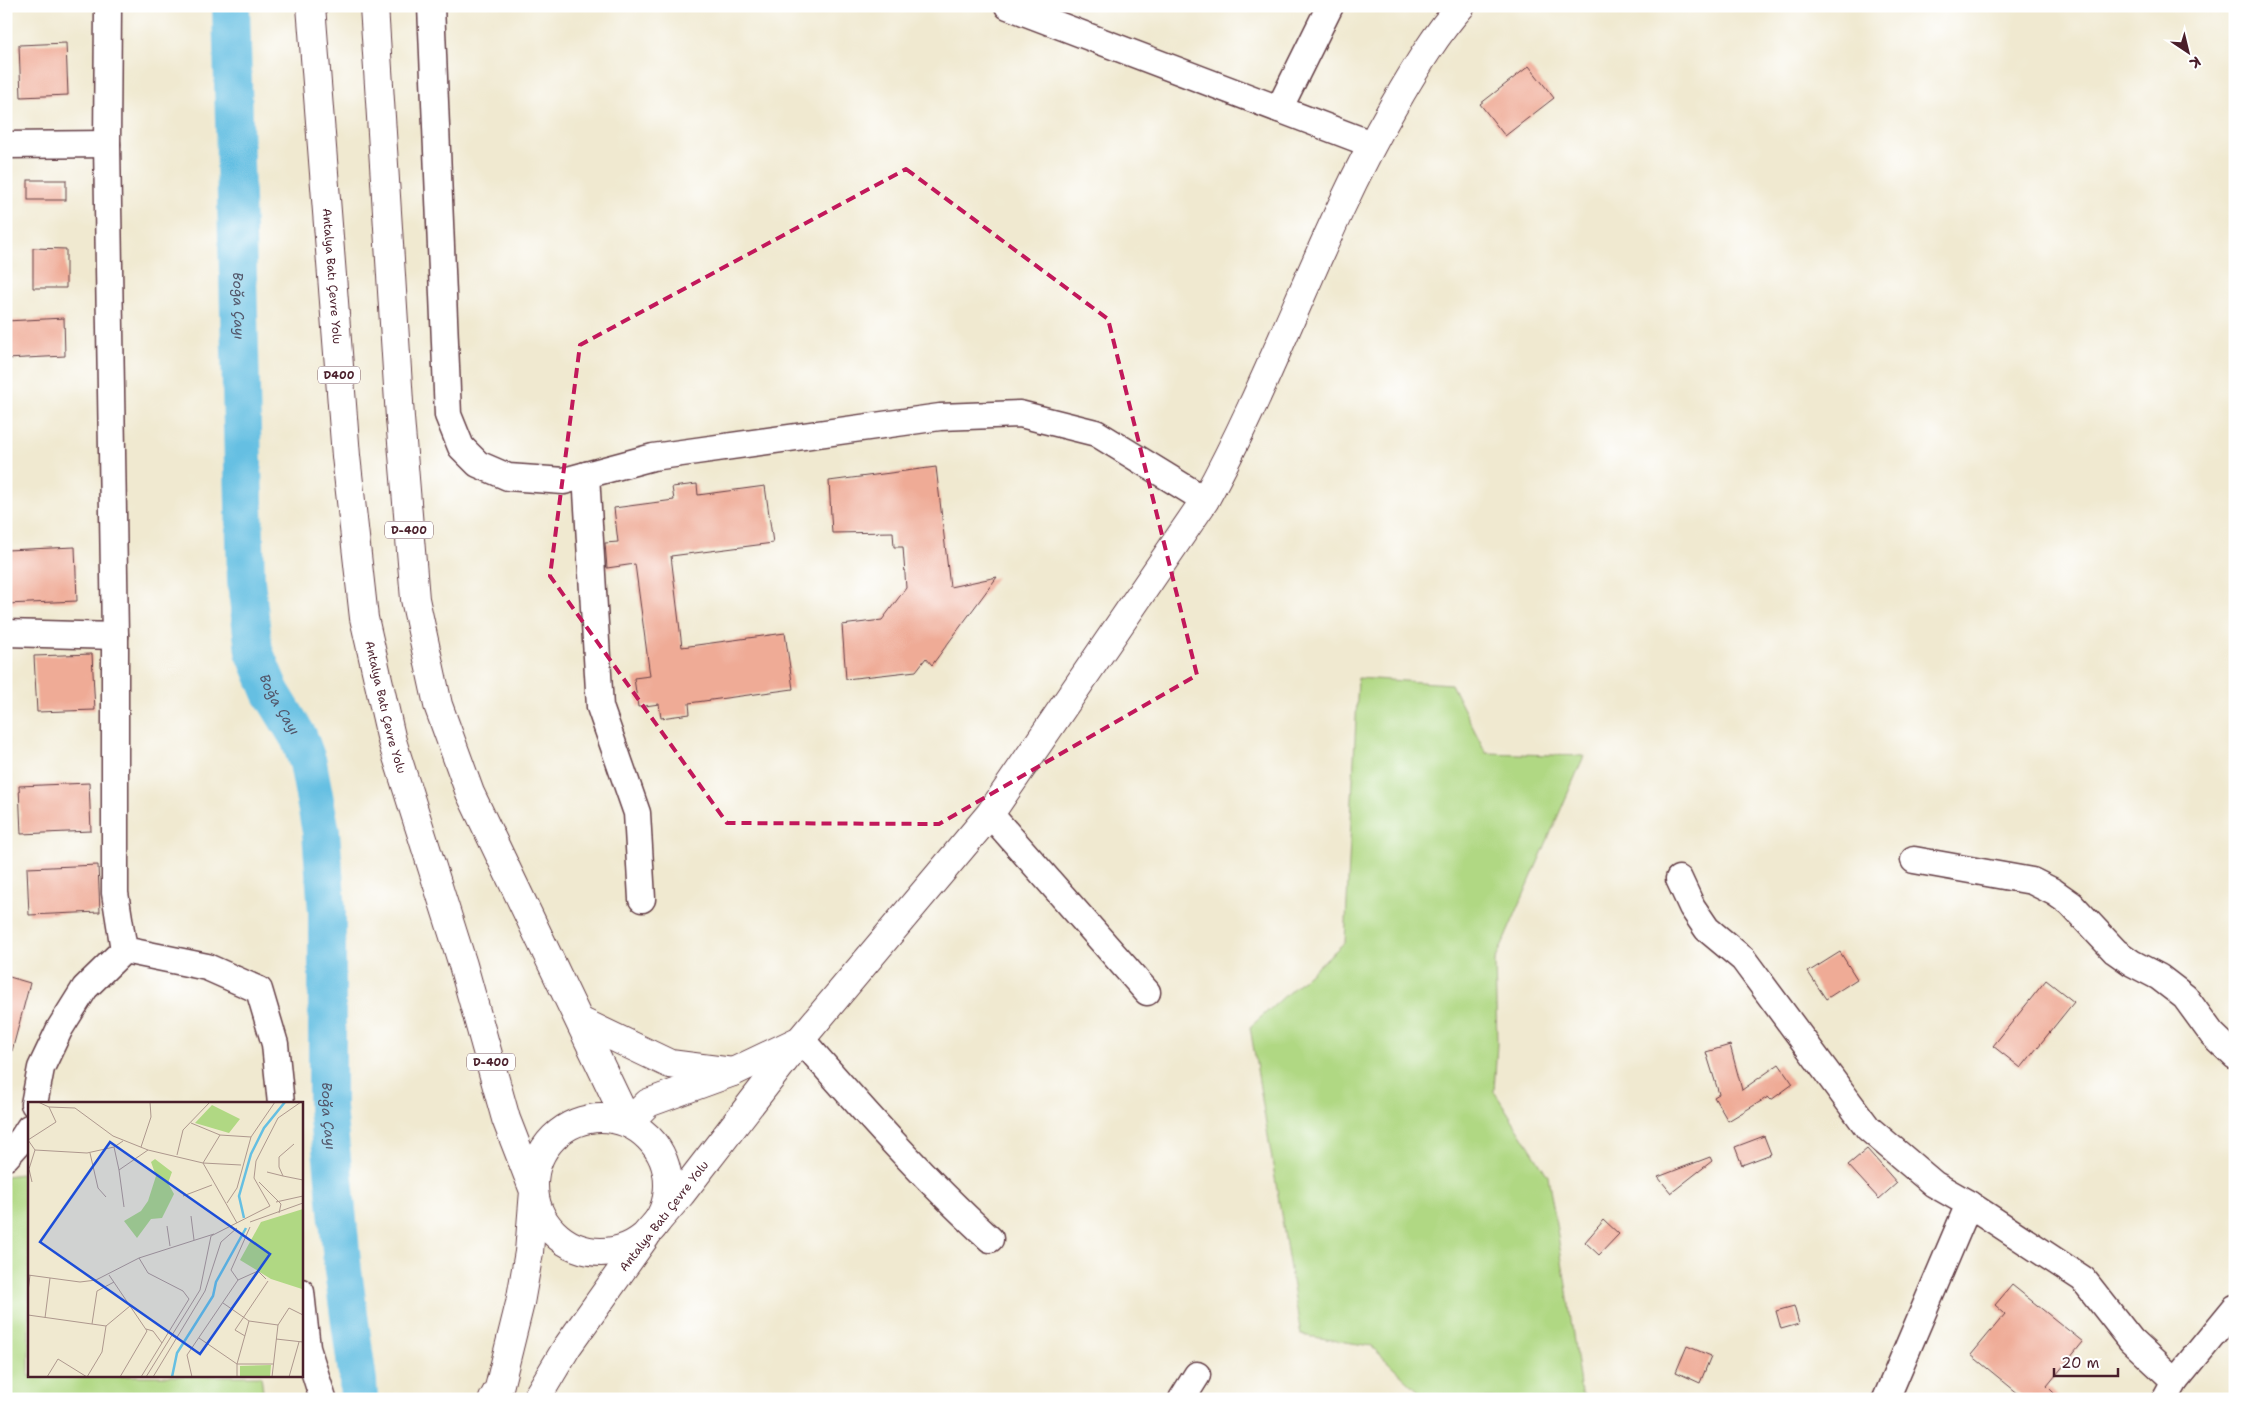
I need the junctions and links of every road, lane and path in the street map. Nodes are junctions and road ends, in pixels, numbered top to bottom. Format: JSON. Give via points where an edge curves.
{"nodes":[{"id":1,"x":108,"y":6,"type":"edge"},
{"id":2,"x":311,"y":6,"type":"edge"},
{"id":3,"x":374,"y":6,"type":"edge"},
{"id":4,"x":431,"y":6,"type":"edge"},
{"id":5,"x":1008,"y":6,"type":"edge"},
{"id":6,"x":1330,"y":6,"type":"edge"},
{"id":7,"x":1461,"y":6,"type":"edge"},
{"id":8,"x":1279,"y":109,"type":"junction"},
{"id":9,"x":107,"y":144,"type":"junction"},
{"id":10,"x":1372,"y":144,"type":"junction"},
{"id":11,"x":6,"y":145,"type":"edge"},
{"id":12,"x":586,"y":475,"type":"junction"},
{"id":13,"x":1204,"y":500,"type":"junction"},
{"id":14,"x":6,"y":633,"type":"edge"},
{"id":15,"x":115,"y":636,"type":"junction"},
{"id":16,"x":392,"y":740,"type":"joint"},
{"id":17,"x":990,"y":814,"type":"junction"},
{"id":18,"x":1914,"y":860,"type":"dead end"},
{"id":19,"x":1679,"y":879,"type":"dead end"},
{"id":20,"x":642,"y":899,"type":"dead end"},
{"id":21,"x":124,"y":950,"type":"junction"},
{"id":22,"x":1147,"y":992,"type":"dead end"},
{"id":23,"x":580,"y":1021,"type":"junction"},
{"id":24,"x":802,"y":1039,"type":"junction"},
{"id":25,"x":2235,"y":1056,"type":"edge"},
{"id":26,"x":733,"y":1072,"type":"junction"},
{"id":27,"x":34,"y":1102,"type":"edge"},
{"id":28,"x":281,"y":1102,"type":"edge"},
{"id":29,"x":628,"y":1123,"type":"junction"},
{"id":30,"x":28,"y":1130,"type":"edge"},
{"id":31,"x":6,"y":1157,"type":"edge"},
{"id":32,"x":534,"y":1191,"type":"junction"},
{"id":33,"x":1969,"y":1204,"type":"junction"},
{"id":34,"x":648,"y":1232,"type":"junction"},
{"id":35,"x":990,"y":1239,"type":"dead end"},
{"id":36,"x":302,"y":1301,"type":"edge"},
{"id":37,"x":2235,"y":1308,"type":"edge"},
{"id":38,"x":1198,"y":1375,"type":"dead end"},
{"id":39,"x":2170,"y":1390,"type":"edge"},
{"id":40,"x":496,"y":1393,"type":"edge"},
{"id":41,"x":323,"y":1399,"type":"edge"},
{"id":42,"x":536,"y":1399,"type":"edge"},
{"id":43,"x":1182,"y":1399,"type":"edge"},
{"id":44,"x":1886,"y":1399,"type":"edge"}],
"edges":[{"from":1,"to":9,"type":"street"},
{"from":2,"to":16,"type":"main road","name":"Antalya Batı Çevre Yolu","number":"D400","via":[[347,465],[364,618]]},
{"from":3,"to":23,"type":"main road","number":"D-400","via":[[414,599],[438,704],[470,793]]},
{"from":4,"to":12,"type":"street","via":[[448,415],[461,447],[485,468],[518,478],[564,481]]},
{"from":5,"to":8,"type":"street"},
{"from":6,"to":8,"type":"street"},
{"from":7,"to":10,"type":"main road","name":"Antalya Batı Çevre Yolu","via":[[1412,74]]},
{"from":8,"to":10,"type":"street"},
{"from":9,"to":11,"type":"street"},
{"from":9,"to":15,"type":"street"},
{"from":10,"to":13,"type":"main road","name":"Antalya Batı Çevre Yolu","via":[[1234,447]]},
{"from":12,"to":13,"type":"street","via":[[653,457],[940,417],[1020,414],[1096,433]]},
{"from":12,"to":20,"type":"street","via":[[600,707],[637,813]]},
{"from":13,"to":17,"type":"main road","name":"Antalya Batı Çevre Yolu"},
{"from":14,"to":15,"type":"street"},
{"from":15,"to":21,"type":"street","via":[[115,893]]},
{"from":16,"to":32,"type":"main road","name":"Antalya Batı Çevre Yolu","number":"D-400","via":[[463,965],[506,1119]]},
{"from":17,"to":22,"type":"street"},
{"from":17,"to":24,"type":"main road","name":"Antalya Batı Çevre Yolu"},
{"from":18,"to":25,"type":"street","via":[[2032,881],[2054,892],[2115,951],[2185,997],[2212,1034]]},
{"from":19,"to":33,"type":"street","via":[[1707,929],[1743,959],[1868,1128],[1934,1184]]},
{"from":21,"to":27,"type":"street","via":[[85,988],[60,1028],[41,1068]]},
{"from":21,"to":28,"type":"street","via":[[207,967],[259,990],[275,1044]]},
{"from":23,"to":26,"type":"main road","via":[[670,1064]]},
{"from":23,"to":29,"type":"main road","number":"D-400"},
{"from":24,"to":26,"type":"main road"},
{"from":24,"to":34,"type":"main road","name":"Antalya Batı Çevre Yolu"},
{"from":24,"to":35,"type":"street","via":[[889,1140]]},
{"from":26,"to":29,"type":"main road","via":[[648,1103]]},
{"from":29,"to":32,"type":"main road","via":[[603,1117],[584,1119],[557,1134],[539,1158],[534,1174]]},
{"from":29,"to":34,"type":"main road","via":[[646,1134],[658,1148],[668,1178],[668,1193],[661,1214]]},
{"from":30,"to":31,"type":"street"},
{"from":32,"to":34,"type":"main road","via":[[546,1225],[560,1239],[584,1250],[611,1252],[632,1244]]},
{"from":32,"to":40,"type":"main road","name":"Antalya Batı Çevre Yolu","number":"D-400","via":[[522,1294]]},
{"from":33,"to":39,"type":"street","via":[[2082,1279]]},
{"from":33,"to":44,"type":"street"},
{"from":34,"to":42,"type":"main road","name":"Antalya Batı Çevre Yolu","via":[[567,1347]]},
{"from":36,"to":41,"type":"street","via":[[307,1348]]},
{"from":37,"to":39,"type":"street"},
{"from":38,"to":43,"type":"street"}]}
